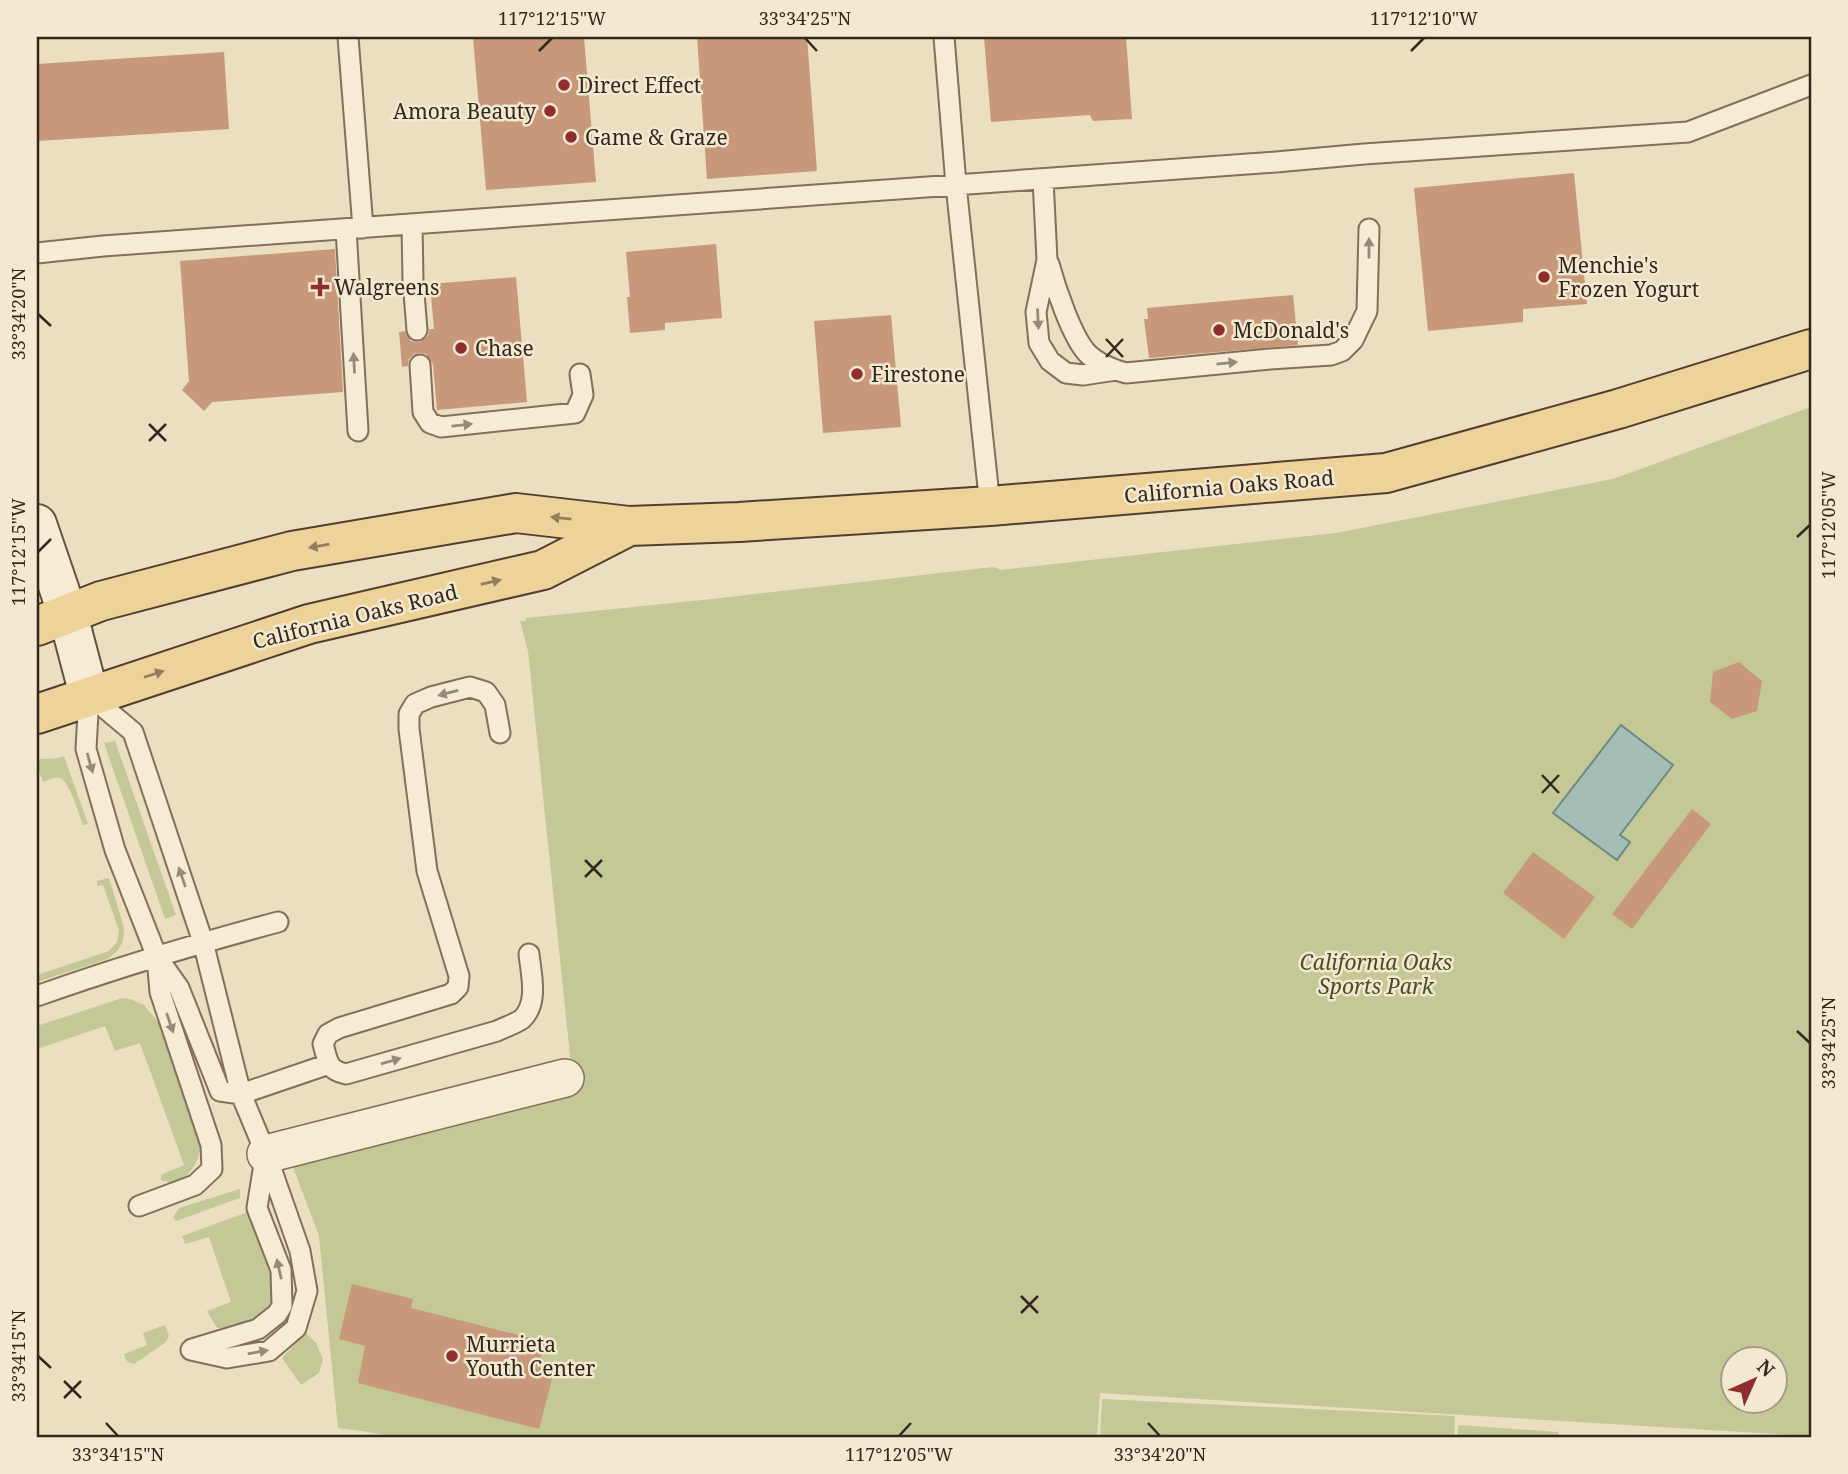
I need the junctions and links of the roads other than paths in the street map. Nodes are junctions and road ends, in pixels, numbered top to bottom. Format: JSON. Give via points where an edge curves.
{"nodes":[{"id":1,"x":348,"y":37,"type":"edge"},
{"id":2,"x":944,"y":37,"type":"edge"},
{"id":3,"x":1811,"y":85,"type":"edge"},
{"id":4,"x":1043,"y":179,"type":"junction"},
{"id":5,"x":956,"y":185,"type":"junction"},
{"id":6,"x":412,"y":224,"type":"junction"},
{"id":7,"x":355,"y":228,"type":"junction"},
{"id":8,"x":1369,"y":229,"type":"dead end"},
{"id":9,"x":37,"y":253,"type":"edge"},
{"id":10,"x":1048,"y":260,"type":"junction"},
{"id":11,"x":417,"y":330,"type":"dead end"},
{"id":12,"x":1811,"y":349,"type":"edge"},
{"id":13,"x":419,"y":365,"type":"dead end"},
{"id":14,"x":1116,"y":370,"type":"junction"},
{"id":15,"x":580,"y":374,"type":"dead end"},
{"id":16,"x":358,"y":431,"type":"dead end"},
{"id":17,"x":990,"y":506,"type":"junction"},
{"id":18,"x":37,"y":524,"type":"edge"},
{"id":19,"x":629,"y":526,"type":"junction"},
{"id":20,"x":52,"y":620,"type":"edge"},
{"id":21,"x":89,"y":695,"type":"junction"},
{"id":22,"x":37,"y":714,"type":"edge"},
{"id":23,"x":500,"y":733,"type":"dead end"},
{"id":24,"x":278,"y":922,"type":"dead end"},
{"id":25,"x":203,"y":942,"type":"junction"},
{"id":26,"x":529,"y":954,"type":"dead end"},
{"id":27,"x":157,"y":957,"type":"junction"},
{"id":28,"x":37,"y":996,"type":"edge"},
{"id":29,"x":328,"y":1064,"type":"junction"},
{"id":30,"x":565,"y":1078,"type":"dead end"},
{"id":31,"x":241,"y":1094,"type":"junction"},
{"id":32,"x":265,"y":1154,"type":"junction"},
{"id":33,"x":139,"y":1206,"type":"dead end"},
{"id":34,"x":191,"y":1350,"type":"dead end"}],
"edges":[{"from":1,"to":7,"type":"lane"},
{"from":2,"to":5,"type":"lane"},
{"from":3,"to":4,"type":"lane","via":[[1688,132]]},
{"from":4,"to":5,"type":"lane"},
{"from":4,"to":10,"type":"lane"},
{"from":5,"to":6,"type":"lane"},
{"from":5,"to":17,"type":"lane"},
{"from":6,"to":7,"type":"lane"},
{"from":6,"to":11,"type":"lane"},
{"from":7,"to":9,"type":"lane"},
{"from":16,"to":7,"type":"lane","one_way":true},
{"from":14,"to":8,"type":"lane","one_way":true,"via":[[1126,373],[1342,351],[1367,311]]},
{"from":10,"to":14,"type":"lane","via":[[1054,285],[1086,352]]},
{"from":10,"to":14,"type":"lane","one_way":true,"via":[[1036,312],[1039,343],[1050,361],[1066,373]]},
{"from":12,"to":17,"type":"main road","name":"California Oaks Road","via":[[1618,409],[1386,473]]},
{"from":13,"to":15,"type":"lane","one_way":true,"via":[[423,412],[430,423],[441,427],[575,414],[583,395]]},
{"from":17,"to":19,"type":"main road","name":"California Oaks Road"},
{"from":18,"to":20,"type":"main road"},
{"from":19,"to":20,"type":"main road","name":"California Oaks Road","one_way":true,"via":[[516,513],[292,551],[101,601]]},
{"from":21,"to":19,"type":"main road","name":"California Oaks Road","one_way":true,"via":[[309,624],[543,570]]},
{"from":20,"to":21,"type":"main road"},
{"from":21,"to":22,"type":"main road","name":"California Oaks Road"},
{"from":25,"to":21,"type":"lane","one_way":true,"via":[[133,732]]},
{"from":21,"to":27,"type":"lane","one_way":true,"via":[[86,749],[115,850]]},
{"from":23,"to":29,"type":"lane","one_way":true,"via":[[495,705],[486,692],[470,687],[415,704],[409,714],[427,871],[459,976],[458,987],[451,994],[328,1034],[323,1044]]},
{"from":24,"to":25,"type":"lane"},
{"from":25,"to":27,"type":"lane"},
{"from":25,"to":31,"type":"lane"},
{"from":29,"to":26,"type":"lane","one_way":true,"via":[[336,1072],[346,1073],[520,1021],[529,1011],[533,995]]},
{"from":27,"to":28,"type":"lane"},
{"from":27,"to":31,"type":"lane","via":[[179,988],[220,1091]]},
{"from":27,"to":33,"type":"lane","one_way":true,"via":[[160,992],[211,1145],[212,1169],[195,1185]]},
{"from":29,"to":31,"type":"lane"},
{"from":30,"to":32,"type":"street"},
{"from":31,"to":32,"type":"lane"},
{"from":34,"to":32,"type":"lane","one_way":true,"via":[[258,1329],[282,1306],[281,1270],[257,1208]]}]}
